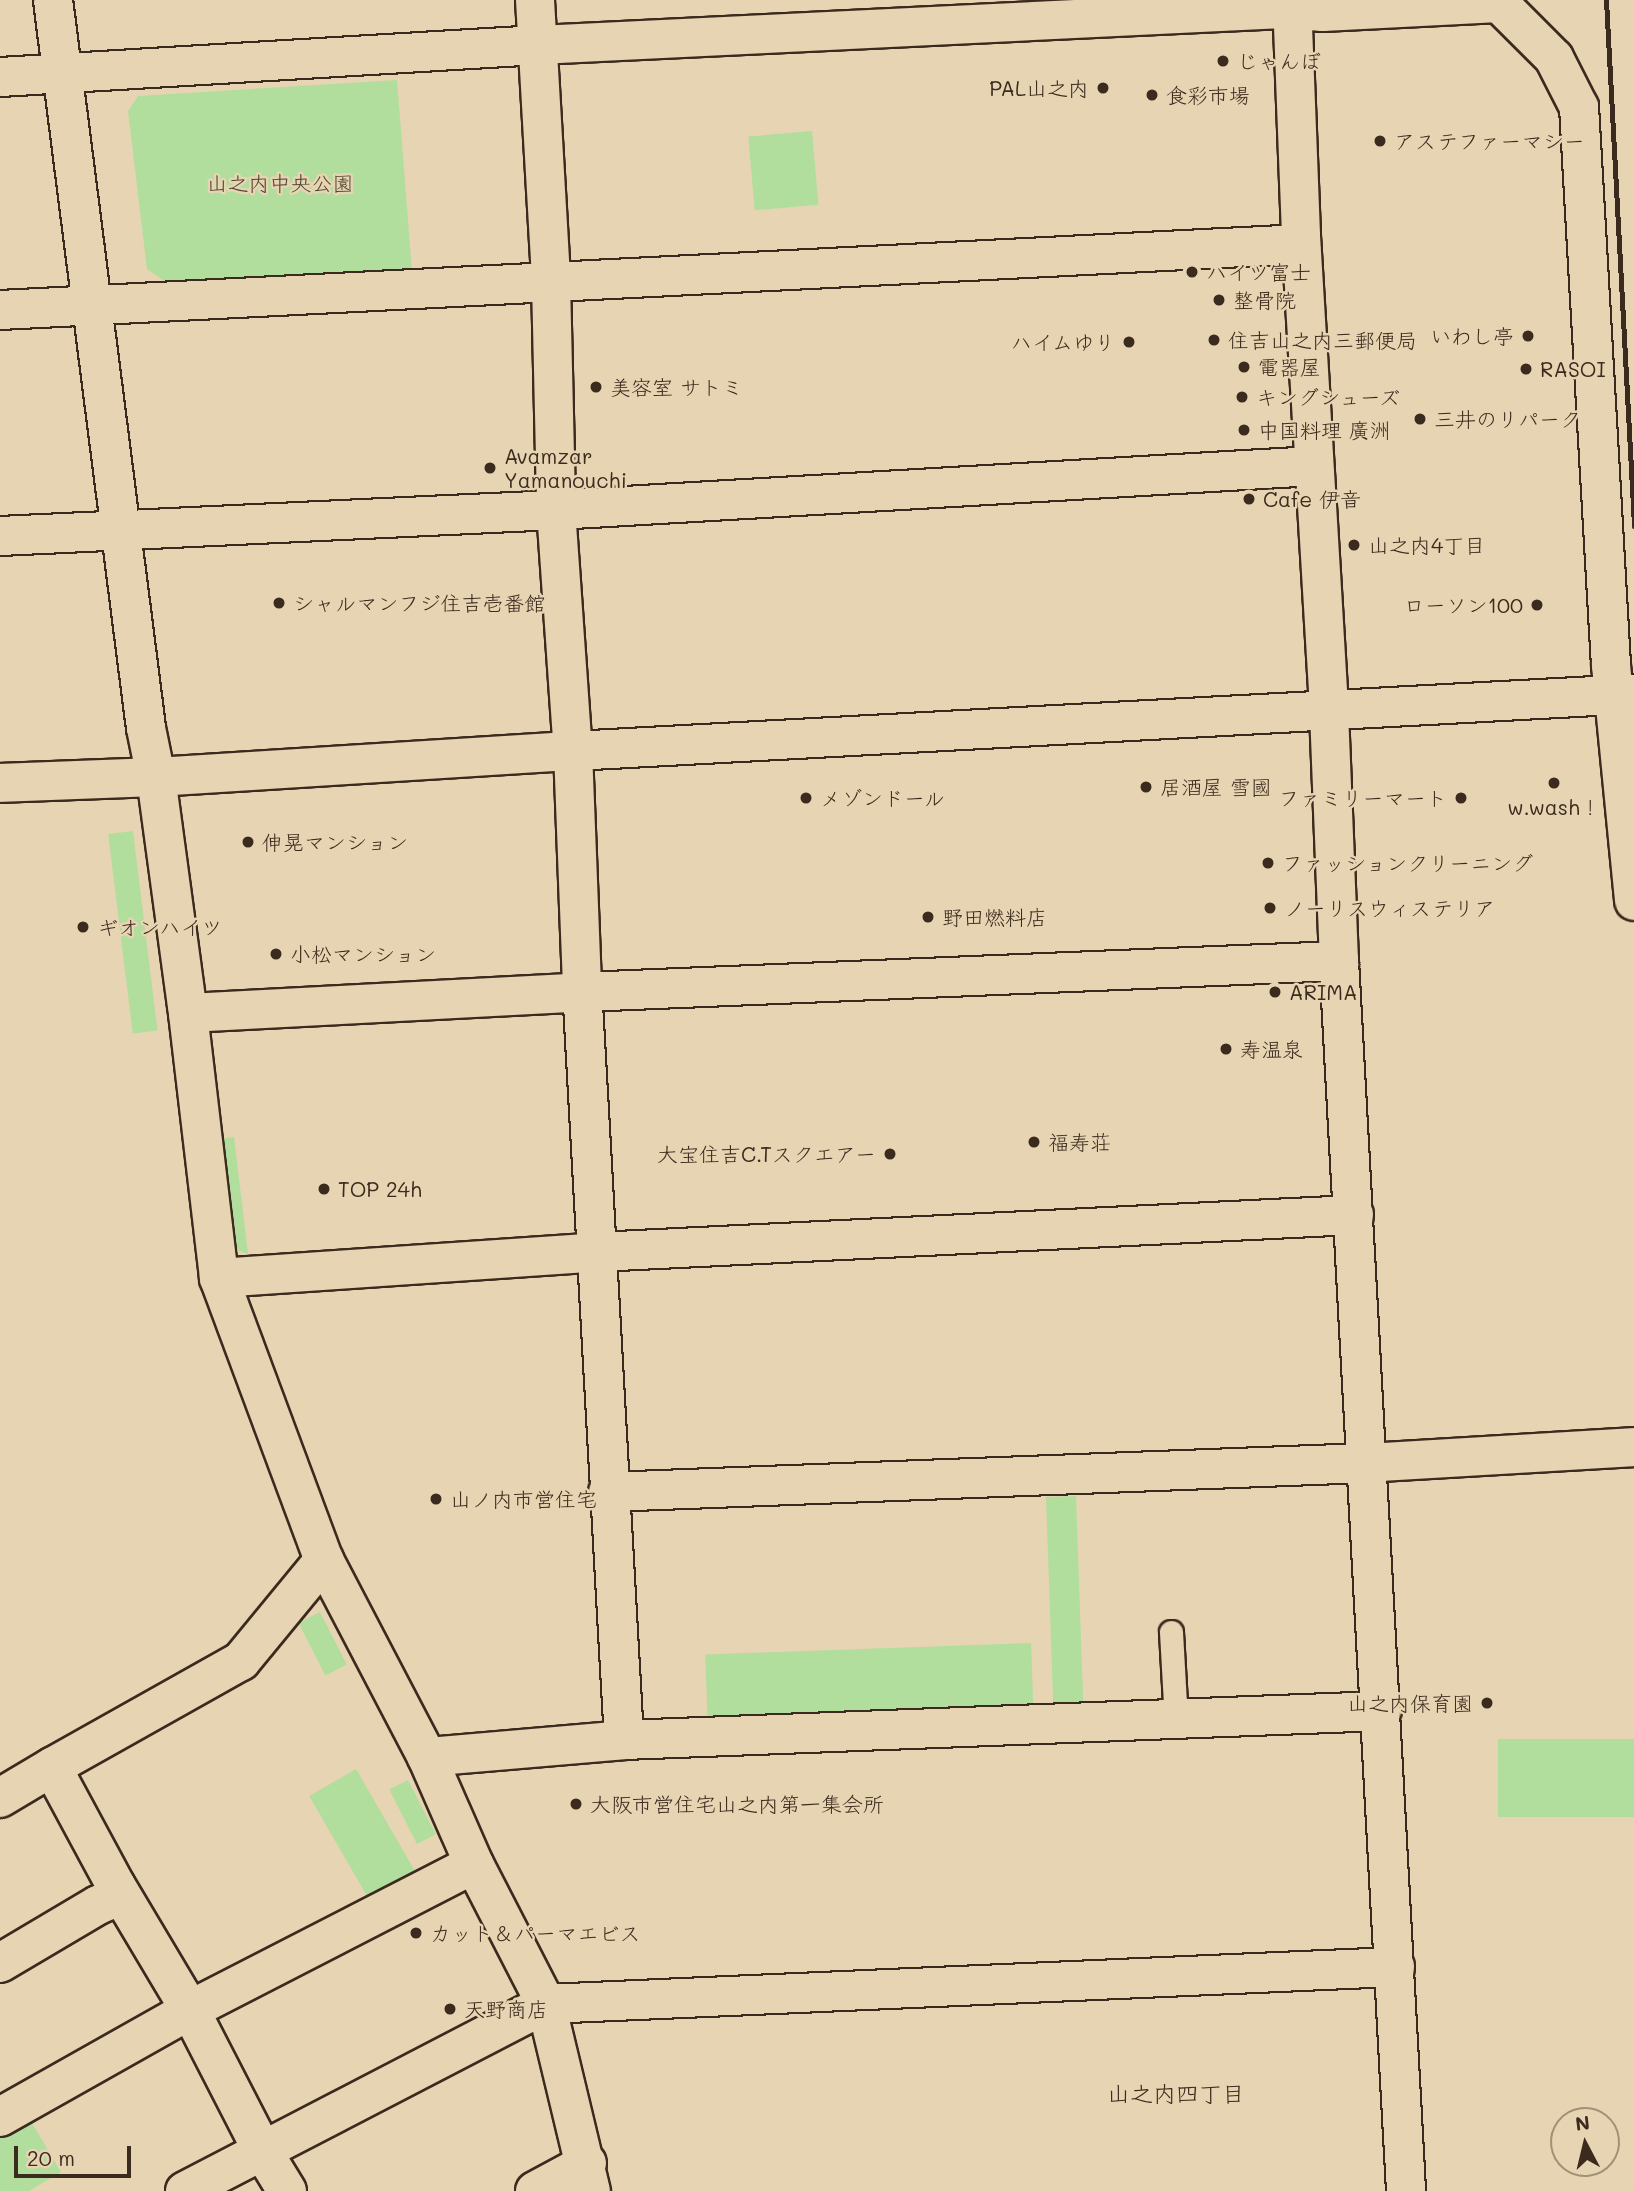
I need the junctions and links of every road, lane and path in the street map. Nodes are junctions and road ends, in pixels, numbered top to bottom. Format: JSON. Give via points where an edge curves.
{"nodes":[{"id":1,"x":53,"y":0,"type":"edge"},
{"id":2,"x":535,"y":0,"type":"edge"},
{"id":3,"x":1488,"y":2,"type":"edge"},
{"id":4,"x":1292,"y":5,"type":"edge"},
{"id":5,"x":538,"y":45,"type":"junction"},
{"id":6,"x":63,"y":74,"type":"junction"},
{"id":7,"x":0,"y":77,"type":"edge"},
{"id":8,"x":1301,"y":244,"type":"junction"},
{"id":9,"x":551,"y":281,"type":"junction"},
{"id":10,"x":92,"y":304,"type":"junction"},
{"id":11,"x":0,"y":310,"type":"edge"},
{"id":12,"x":1314,"y":466,"type":"junction"},
{"id":13,"x":556,"y":510,"type":"junction"},
{"id":14,"x":120,"y":529,"type":"junction"},
{"id":15,"x":0,"y":536,"type":"edge"},
{"id":16,"x":1624,"y":695,"type":"edge"},
{"id":17,"x":1329,"y":712,"type":"junction"},
{"id":18,"x":573,"y":751,"type":"junction"},
{"id":19,"x":156,"y":777,"type":"junction"},
{"id":20,"x":0,"y":783,"type":"edge"},
{"id":21,"x":1634,"y":901,"type":"edge"},
{"id":22,"x":1339,"y":961,"type":"junction"},
{"id":23,"x":583,"y":992,"type":"junction"},
{"id":24,"x":188,"y":1013,"type":"junction"},
{"id":25,"x":1354,"y":1215,"type":"junction"},
{"id":26,"x":597,"y":1252,"type":"junction"},
{"id":27,"x":219,"y":1278,"type":"junction"},
{"id":28,"x":1634,"y":1447,"type":"edge"},
{"id":29,"x":1365,"y":1463,"type":"junction"},
{"id":30,"x":608,"y":1492,"type":"junction"},
{"id":31,"x":324,"y":1560,"type":"junction"},
{"id":32,"x":1171,"y":1632,"type":"dead end"},
{"id":33,"x":1381,"y":1711,"type":"junction"},
{"id":34,"x":1176,"y":1721,"type":"junction"},
{"id":35,"x":624,"y":1740,"type":"junction"},
{"id":36,"x":427,"y":1757,"type":"junction"},
{"id":37,"x":52,"y":1768,"type":"junction"},
{"id":38,"x":0,"y":1798,"type":"edge"},
{"id":39,"x":474,"y":1864,"type":"junction"},
{"id":40,"x":121,"y":1895,"type":"junction"},
{"id":41,"x":0,"y":1963,"type":"edge"},
{"id":42,"x":1395,"y":1967,"type":"junction"},
{"id":43,"x":546,"y":2004,"type":"junction"},
{"id":44,"x":190,"y":2010,"type":"junction"},
{"id":45,"x":0,"y":2117,"type":"edge"},
{"id":46,"x":262,"y":2150,"type":"junction"},
{"id":47,"x":589,"y":2177,"type":"edge"},
{"id":48,"x":186,"y":2191,"type":"edge"},
{"id":49,"x":287,"y":2191,"type":"edge"},
{"id":50,"x":535,"y":2191,"type":"edge"},
{"id":51,"x":1406,"y":2191,"type":"edge"}],
"edges":[{"from":1,"to":6,"type":"street"},
{"from":2,"to":5,"type":"street"},
{"from":3,"to":4,"type":"street","via":[[1323,12]]},
{"from":3,"to":16,"type":"street","via":[[1499,3],[1554,58],[1579,107]]},
{"from":4,"to":5,"type":"street"},
{"from":4,"to":8,"type":"street"},
{"from":5,"to":6,"type":"street"},
{"from":5,"to":9,"type":"street"},
{"from":6,"to":7,"type":"street"},
{"from":6,"to":10,"type":"street"},
{"from":8,"to":9,"type":"street"},
{"from":8,"to":12,"type":"street"},
{"from":9,"to":10,"type":"street"},
{"from":9,"to":13,"type":"street"},
{"from":10,"to":11,"type":"street"},
{"from":10,"to":14,"type":"street"},
{"from":12,"to":13,"type":"street"},
{"from":12,"to":17,"type":"street"},
{"from":13,"to":14,"type":"street"},
{"from":13,"to":18,"type":"street"},
{"from":14,"to":15,"type":"street"},
{"from":14,"to":19,"type":"street"},
{"from":16,"to":17,"type":"street"},
{"from":16,"to":21,"type":"street"},
{"from":17,"to":18,"type":"street"},
{"from":17,"to":22,"type":"street"},
{"from":18,"to":19,"type":"street"},
{"from":18,"to":23,"type":"street"},
{"from":19,"to":20,"type":"street"},
{"from":19,"to":24,"type":"street"},
{"from":22,"to":23,"type":"street"},
{"from":22,"to":25,"type":"street"},
{"from":23,"to":24,"type":"street"},
{"from":23,"to":26,"type":"street"},
{"from":24,"to":27,"type":"street"},
{"from":25,"to":26,"type":"street"},
{"from":25,"to":29,"type":"street"},
{"from":26,"to":27,"type":"street"},
{"from":26,"to":30,"type":"street"},
{"from":27,"to":31,"type":"street"},
{"from":28,"to":29,"type":"street"},
{"from":29,"to":30,"type":"street"},
{"from":29,"to":33,"type":"street"},
{"from":30,"to":35,"type":"street"},
{"from":31,"to":36,"type":"street"},
{"from":31,"to":37,"type":"street","via":[[241,1661]]},
{"from":32,"to":34,"type":"lane"},
{"from":33,"to":34,"type":"street"},
{"from":33,"to":42,"type":"street"},
{"from":34,"to":35,"type":"street"},
{"from":35,"to":36,"type":"street"},
{"from":36,"to":39,"type":"street"},
{"from":37,"to":38,"type":"street"},
{"from":37,"to":40,"type":"street"},
{"from":39,"to":43,"type":"street"},
{"from":39,"to":44,"type":"street"},
{"from":40,"to":41,"type":"street"},
{"from":40,"to":44,"type":"street"},
{"from":42,"to":43,"type":"street"},
{"from":42,"to":51,"type":"street"},
{"from":43,"to":46,"type":"street"},
{"from":43,"to":47,"type":"street"},
{"from":44,"to":45,"type":"street"},
{"from":44,"to":46,"type":"street"},
{"from":46,"to":48,"type":"street"},
{"from":46,"to":49,"type":"street"},
{"from":47,"to":50,"type":"street"}]}
